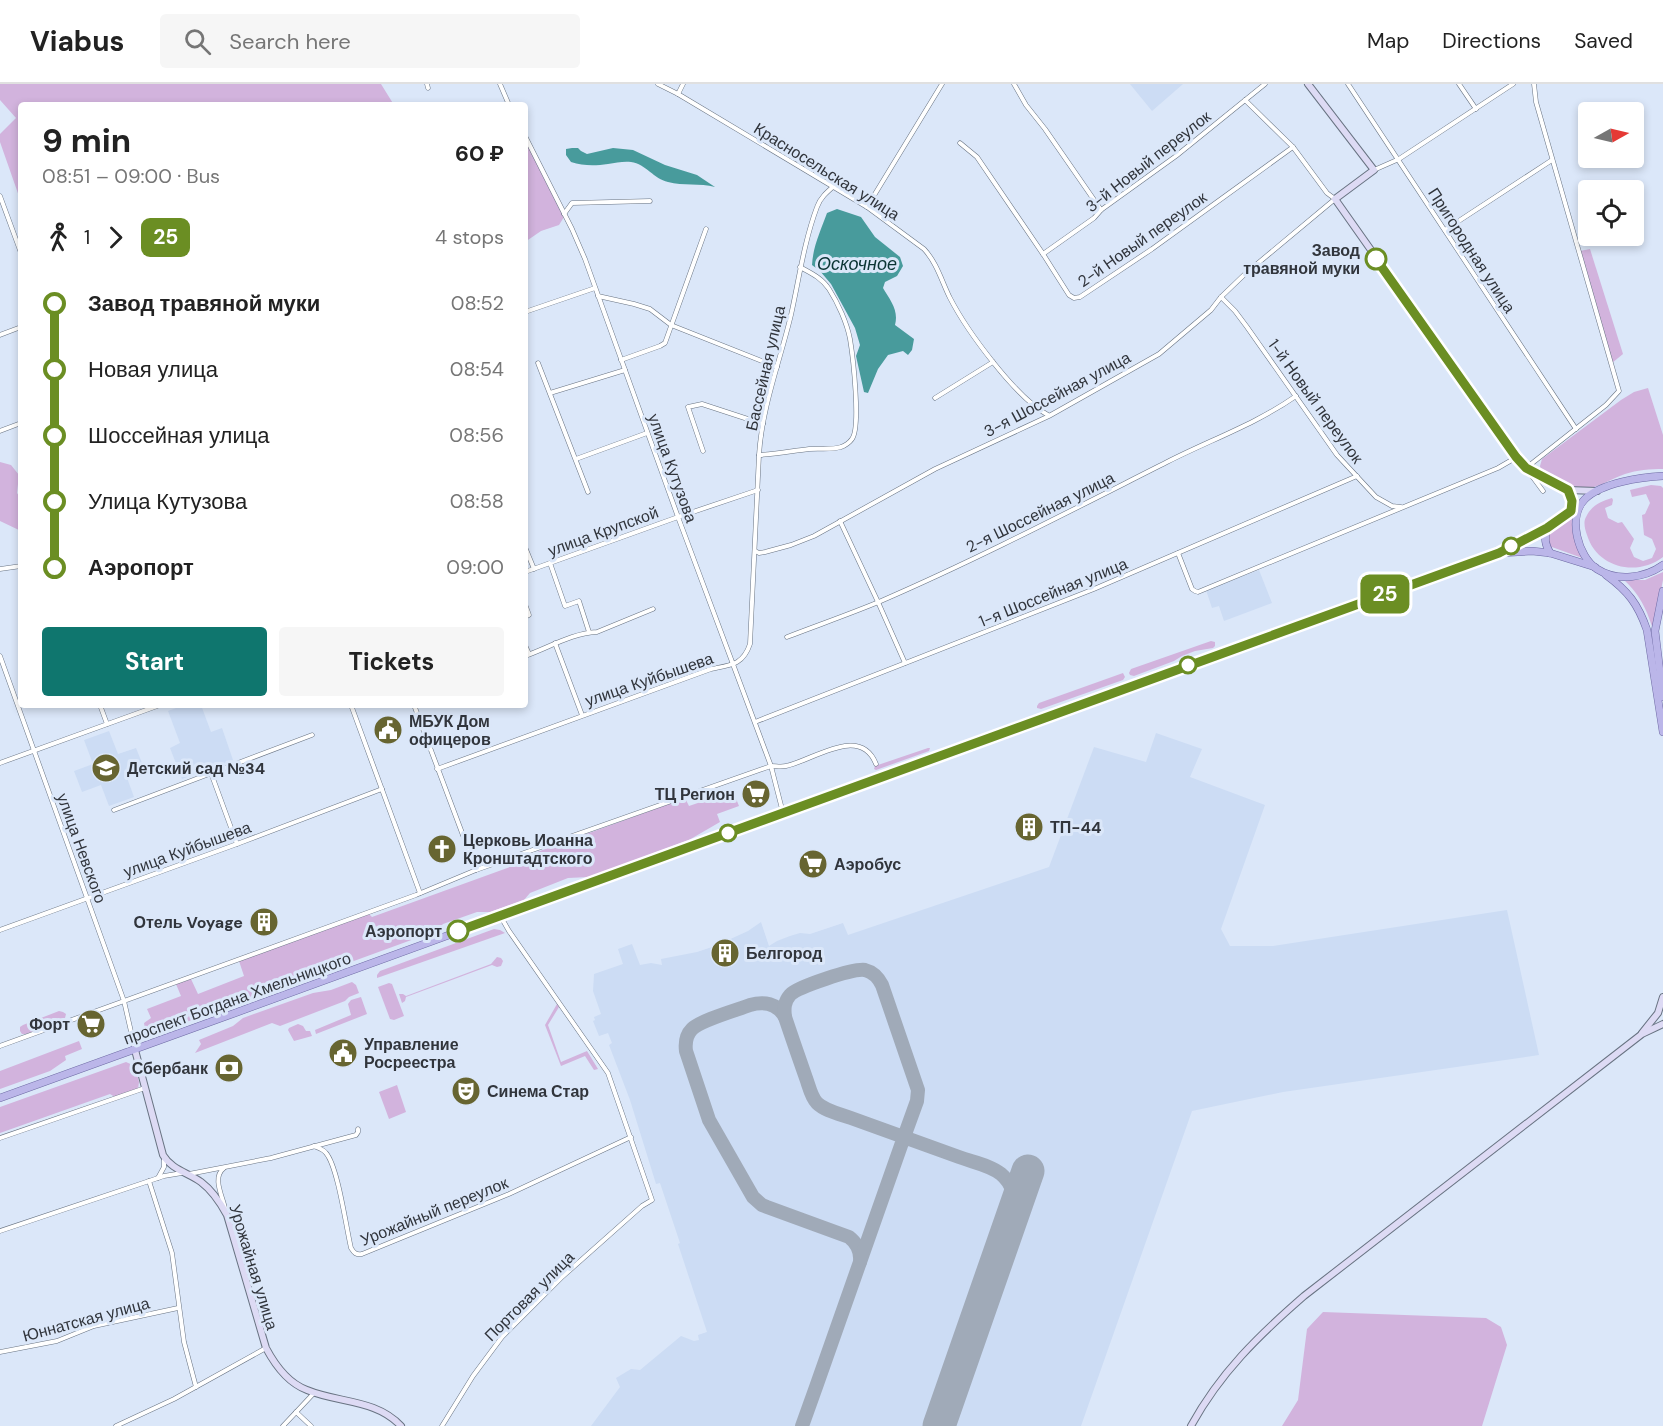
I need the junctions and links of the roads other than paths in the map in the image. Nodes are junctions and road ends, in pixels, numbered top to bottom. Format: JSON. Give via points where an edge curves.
{"nodes":[{"id":1,"x":500,"y":84,"type":"edge"},
{"id":2,"x":658,"y":84,"type":"edge"},
{"id":3,"x":682,"y":84,"type":"edge"},
{"id":4,"x":942,"y":84,"type":"edge"},
{"id":5,"x":1014,"y":84,"type":"edge"},
{"id":6,"x":1265,"y":84,"type":"edge"},
{"id":7,"x":1308,"y":84,"type":"edge"},
{"id":8,"x":1348,"y":84,"type":"edge"},
{"id":9,"x":1459,"y":84,"type":"edge"},
{"id":10,"x":1513,"y":84,"type":"edge"},
{"id":11,"x":1534,"y":84,"type":"edge"},
{"id":12,"x":678,"y":94,"type":"junction"},
{"id":13,"x":1245,"y":100,"type":"junction"},
{"id":14,"x":508,"y":102,"type":"edge"},
{"id":15,"x":1476,"y":109,"type":"junction"},
{"id":16,"x":528,"y":142,"type":"edge"},
{"id":17,"x":960,"y":143,"type":"dead end"},
{"id":18,"x":1293,"y":147,"type":"junction"},
{"id":19,"x":1399,"y":159,"type":"junction"},
{"id":20,"x":1552,"y":160,"type":"junction"},
{"id":21,"x":1374,"y":170,"type":"junction"},
{"id":22,"x":834,"y":186,"type":"junction"},
{"id":23,"x":0,"y":196,"type":"edge"},
{"id":24,"x":1335,"y":199,"type":"junction"},
{"id":25,"x":651,"y":201,"type":"dead end"},
{"id":26,"x":867,"y":207,"type":"junction"},
{"id":27,"x":1101,"y":210,"type":"junction"},
{"id":28,"x":564,"y":214,"type":"junction"},
{"id":29,"x":706,"y":229,"type":"dead end"},
{"id":30,"x":1445,"y":230,"type":"junction"},
{"id":31,"x":18,"y":245,"type":"edge"},
{"id":32,"x":1043,"y":254,"type":"junction"},
{"id":33,"x":800,"y":267,"type":"junction"},
{"id":34,"x":595,"y":288,"type":"junction"},
{"id":35,"x":598,"y":296,"type":"junction"},
{"id":36,"x":1221,"y":297,"type":"junction"},
{"id":37,"x":528,"y":311,"type":"edge"},
{"id":38,"x":670,"y":325,"type":"junction"},
{"id":39,"x":18,"y":328,"type":"edge"},
{"id":40,"x":0,"y":334,"type":"edge"},
{"id":41,"x":621,"y":360,"type":"junction"},
{"id":42,"x":993,"y":362,"type":"junction"},
{"id":43,"x":538,"y":363,"type":"dead end"},
{"id":44,"x":777,"y":368,"type":"junction"},
{"id":45,"x":625,"y":370,"type":"junction"},
{"id":46,"x":550,"y":393,"type":"junction"},
{"id":47,"x":1296,"y":396,"type":"junction"},
{"id":48,"x":935,"y":398,"type":"dead end"},
{"id":49,"x":1049,"y":416,"type":"junction"},
{"id":50,"x":18,"y":424,"type":"edge"},
{"id":51,"x":763,"y":424,"type":"junction"},
{"id":52,"x":1576,"y":429,"type":"junction"},
{"id":53,"x":0,"y":432,"type":"edge"},
{"id":54,"x":647,"y":433,"type":"junction"},
{"id":55,"x":703,"y":451,"type":"dead end"},
{"id":56,"x":759,"y":455,"type":"junction"},
{"id":57,"x":1516,"y":457,"type":"junction"},
{"id":58,"x":576,"y":459,"type":"junction"},
{"id":59,"x":1526,"y":468,"type":"junction"},
{"id":60,"x":1356,"y":476,"type":"junction"},
{"id":61,"x":1661,"y":477,"type":"edge"},
{"id":62,"x":758,"y":490,"type":"junction"},
{"id":63,"x":1568,"y":490,"type":"junction"},
{"id":64,"x":1597,"y":491,"type":"junction"},
{"id":65,"x":588,"y":492,"type":"dead end"},
{"id":66,"x":1543,"y":492,"type":"dead end"},
{"id":67,"x":1580,"y":505,"type":"junction"},
{"id":68,"x":1402,"y":507,"type":"junction"},
{"id":69,"x":1571,"y":511,"type":"junction"},
{"id":70,"x":678,"y":517,"type":"junction"},
{"id":71,"x":840,"y":521,"type":"junction"},
{"id":72,"x":1547,"y":528,"type":"junction"},
{"id":73,"x":754,"y":551,"type":"junction"},
{"id":74,"x":1499,"y":553,"type":"junction"},
{"id":75,"x":1550,"y":553,"type":"junction"},
{"id":76,"x":528,"y":554,"type":"edge"},
{"id":77,"x":1178,"y":554,"type":"junction"},
{"id":78,"x":550,"y":563,"type":"junction"},
{"id":79,"x":1663,"y":565,"type":"edge"},
{"id":80,"x":18,"y":566,"type":"edge"},
{"id":81,"x":0,"y":569,"type":"edge"},
{"id":82,"x":534,"y":569,"type":"junction"},
{"id":83,"x":1597,"y":569,"type":"junction"},
{"id":84,"x":528,"y":571,"type":"edge"},
{"id":85,"x":1663,"y":591,"type":"edge"},
{"id":86,"x":878,"y":602,"type":"junction"},
{"id":87,"x":653,"y":609,"type":"dead end"},
{"id":88,"x":589,"y":632,"type":"junction"},
{"id":89,"x":787,"y":637,"type":"dead end"},
{"id":90,"x":555,"y":643,"type":"junction"},
{"id":91,"x":528,"y":655,"type":"edge"},
{"id":92,"x":0,"y":656,"type":"edge"},
{"id":93,"x":905,"y":663,"type":"junction"},
{"id":94,"x":733,"y":664,"type":"junction"},
{"id":95,"x":1663,"y":697,"type":"edge"},
{"id":96,"x":18,"y":706,"type":"edge"},
{"id":97,"x":19,"y":708,"type":"edge"},
{"id":98,"x":101,"y":708,"type":"edge"},
{"id":99,"x":152,"y":708,"type":"edge"},
{"id":100,"x":352,"y":708,"type":"edge"},
{"id":101,"x":415,"y":708,"type":"edge"},
{"id":102,"x":582,"y":715,"type":"junction"},
{"id":103,"x":755,"y":722,"type":"junction"},
{"id":104,"x":107,"y":724,"type":"junction"},
{"id":105,"x":1663,"y":732,"type":"edge"},
{"id":106,"x":312,"y":735,"type":"dead end"},
{"id":107,"x":34,"y":751,"type":"junction"},
{"id":108,"x":0,"y":763,"type":"edge"},
{"id":109,"x":876,"y":764,"type":"dead end"},
{"id":110,"x":771,"y":766,"type":"junction"},
{"id":111,"x":437,"y":769,"type":"junction"},
{"id":112,"x":211,"y":773,"type":"junction"},
{"id":113,"x":382,"y":789,"type":"junction"},
{"id":114,"x":114,"y":810,"type":"dead end"},
{"id":115,"x":784,"y":813,"type":"junction"},
{"id":116,"x":237,"y":844,"type":"junction"},
{"id":117,"x":476,"y":870,"type":"junction"},
{"id":118,"x":420,"y":893,"type":"junction"},
{"id":119,"x":87,"y":898,"type":"junction"},
{"id":120,"x":501,"y":916,"type":"junction"},
{"id":121,"x":0,"y":930,"type":"edge"},
{"id":122,"x":1663,"y":997,"type":"edge"},
{"id":123,"x":124,"y":1001,"type":"junction"},
{"id":124,"x":1663,"y":1024,"type":"edge"},
{"id":125,"x":1642,"y":1034,"type":"junction"},
{"id":126,"x":0,"y":1046,"type":"edge"},
{"id":127,"x":135,"y":1050,"type":"junction"},
{"id":128,"x":145,"y":1088,"type":"junction"},
{"id":129,"x":0,"y":1098,"type":"edge"},
{"id":130,"x":358,"y":1129,"type":"dead end"},
{"id":131,"x":631,"y":1137,"type":"junction"},
{"id":132,"x":0,"y":1138,"type":"edge"},
{"id":133,"x":314,"y":1146,"type":"junction"},
{"id":134,"x":163,"y":1155,"type":"junction"},
{"id":135,"x":171,"y":1165,"type":"junction"},
{"id":136,"x":225,"y":1168,"type":"junction"},
{"id":137,"x":209,"y":1170,"type":"junction"},
{"id":138,"x":187,"y":1174,"type":"junction"},
{"id":139,"x":164,"y":1176,"type":"junction"},
{"id":140,"x":158,"y":1178,"type":"junction"},
{"id":141,"x":149,"y":1181,"type":"junction"},
{"id":142,"x":205,"y":1185,"type":"junction"},
{"id":143,"x":227,"y":1215,"type":"junction"},
{"id":144,"x":0,"y":1231,"type":"edge"},
{"id":145,"x":178,"y":1308,"type":"junction"},
{"id":146,"x":266,"y":1348,"type":"junction"},
{"id":147,"x":0,"y":1352,"type":"edge"},
{"id":148,"x":195,"y":1387,"type":"junction"},
{"id":149,"x":315,"y":1392,"type":"junction"},
{"id":150,"x":296,"y":1412,"type":"junction"},
{"id":151,"x":116,"y":1426,"type":"edge"},
{"id":152,"x":283,"y":1426,"type":"edge"},
{"id":153,"x":311,"y":1426,"type":"edge"},
{"id":154,"x":400,"y":1426,"type":"edge"},
{"id":155,"x":442,"y":1426,"type":"edge"},
{"id":156,"x":1191,"y":1426,"type":"edge"}],
"edges":[{"from":1,"to":14,"type":"street"},
{"from":2,"to":12,"type":"street","name":"Красносельская улица"},
{"from":3,"to":12,"type":"street"},
{"from":4,"to":26,"type":"street"},
{"from":5,"to":27,"type":"street"},
{"from":6,"to":13,"type":"street","name":"3-й Новый переулок"},
{"from":7,"to":21,"type":"street"},
{"from":8,"to":19,"type":"street","name":"Пригородная улица"},
{"from":9,"to":15,"type":"street"},
{"from":10,"to":15,"type":"street"},
{"from":11,"to":20,"type":"street"},
{"from":12,"to":22,"type":"street","name":"Красносельская улица"},
{"from":13,"to":18,"type":"street"},
{"from":13,"to":27,"type":"street","name":"3-й Новый переулок"},
{"from":15,"to":19,"type":"street"},
{"from":16,"to":28,"type":"street","name":"улица Кутузова"},
{"from":17,"to":32,"type":"street","name":"2-й Новый переулок","via":[[976,157]]},
{"from":18,"to":24,"type":"street"},
{"from":18,"to":32,"type":"street","name":"2-й Новый переулок","via":[[1077,298],[1069,295]]},
{"from":19,"to":21,"type":"street"},
{"from":19,"to":30,"type":"street","name":"Пригородная улица"},
{"from":20,"to":30,"type":"street"},
{"from":20,"to":52,"type":"street","via":[[1619,391]]},
{"from":21,"to":24,"type":"street"},
{"from":22,"to":26,"type":"street","name":"Красносельская улица"},
{"from":22,"to":33,"type":"street","name":"Бассейная улица","via":[[818,204]]},
{"from":23,"to":31,"type":"street"},
{"from":24,"to":36,"type":"street","name":"3-я Шоссейная улица"},
{"from":24,"to":57,"type":"street"},
{"from":25,"to":28,"type":"street","via":[[572,203]]},
{"from":26,"to":42,"type":"street","name":"Красносельская улица","via":[[931,257],[956,309]]},
{"from":27,"to":32,"type":"street","name":"3-й Новый переулок"},
{"from":28,"to":34,"type":"street","name":"улица Кутузова"},
{"from":29,"to":38,"type":"street"},
{"from":30,"to":52,"type":"street","name":"Пригородная улица"},
{"from":33,"to":44,"type":"street","name":"Бассейная улица"},
{"from":33,"to":56,"type":"street","via":[[818,277],[830,291],[845,323],[850,338],[855,431],[842,447]]},
{"from":34,"to":35,"type":"street","name":"улица Кутузова"},
{"from":34,"to":37,"type":"street"},
{"from":35,"to":38,"type":"street","via":[[650,309]]},
{"from":35,"to":41,"type":"street","name":"улица Кутузова"},
{"from":36,"to":47,"type":"street","name":"1-й Новый переулок"},
{"from":36,"to":49,"type":"street","name":"3-я Шоссейная улица","via":[[1159,354]]},
{"from":38,"to":41,"type":"street","via":[[665,343]]},
{"from":38,"to":44,"type":"street"},
{"from":39,"to":40,"type":"street"},
{"from":41,"to":45,"type":"street","name":"улица Кутузова"},
{"from":42,"to":48,"type":"street"},
{"from":42,"to":49,"type":"street","name":"Красносельская улица"},
{"from":43,"to":46,"type":"street"},
{"from":44,"to":51,"type":"street","name":"Бассейная улица"},
{"from":45,"to":46,"type":"street"},
{"from":45,"to":54,"type":"street","name":"улица Кутузова"},
{"from":46,"to":58,"type":"street"},
{"from":47,"to":60,"type":"street","name":"1-й Новый переулок"},
{"from":47,"to":86,"type":"street","name":"2-я Шоссейная улица","via":[[1017,538]]},
{"from":49,"to":71,"type":"street","name":"3-я Шоссейная улица","via":[[934,469]]},
{"from":50,"to":53,"type":"street"},
{"from":51,"to":55,"type":"street","via":[[702,404],[688,407]]},
{"from":51,"to":56,"type":"street","name":"Бассейная улица"},
{"from":52,"to":59,"type":"street"},
{"from":54,"to":58,"type":"street"},
{"from":54,"to":70,"type":"street","name":"улица Кутузова"},
{"from":56,"to":62,"type":"street","name":"Бассейная улица"},
{"from":57,"to":59,"type":"street"},
{"from":57,"to":68,"type":"street"},
{"from":58,"to":65,"type":"street"},
{"from":59,"to":63,"type":"street"},
{"from":59,"to":66,"type":"street"},
{"from":60,"to":68,"type":"street","name":"1-й Новый переулок","via":[[1376,497]]},
{"from":60,"to":77,"type":"street","name":"1-я Шоссейная улица"},
{"from":61,"to":64,"type":"main road","name":"проспект Богдана Хмельницкого","via":[[1627,480]]},
{"from":62,"to":70,"type":"street","name":"улица Крупской"},
{"from":62,"to":73,"type":"street","name":"Бассейная улица"},
{"from":63,"to":64,"type":"street"},
{"from":63,"to":69,"type":"street"},
{"from":64,"to":67,"type":"main road","name":"проспект Богдана Хмельницкого"},
{"from":67,"to":69,"type":"main road","name":"проспект Богдана Хмельницкого"},
{"from":67,"to":83,"type":"main road","via":[[1576,533]]},
{"from":68,"to":77,"type":"street","via":[[1198,592],[1192,589]]},
{"from":69,"to":72,"type":"main road","name":"проспект Богдана Хмельницкого"},
{"from":70,"to":78,"type":"street","name":"улица Крупской"},
{"from":70,"to":94,"type":"street","name":"улица Кутузова"},
{"from":71,"to":73,"type":"street","name":"3-я Шоссейная улица","via":[[791,545]]},
{"from":71,"to":86,"type":"street"},
{"from":72,"to":74,"type":"main road","name":"проспект Богдана Хмельницкого"},
{"from":72,"to":75,"type":"main road","via":[[1545,537]]},
{"from":73,"to":94,"type":"street","name":"Бассейная улица","via":[[750,644],[742,660]]},
{"from":74,"to":75,"type":"main road","name":"проспект Богдана Хмельницкого"},
{"from":74,"to":115,"type":"main road","name":"проспект Богдана Хмельницкого"},
{"from":75,"to":83,"type":"main road","name":"проспект Богдана Хмельницкого"},
{"from":76,"to":82,"type":"street"},
{"from":77,"to":93,"type":"street","name":"1-я Шоссейная улица"},
{"from":78,"to":82,"type":"street","name":"улица Крупской"},
{"from":78,"to":88,"type":"street","via":[[565,606],[579,601]]},
{"from":79,"to":83,"type":"main road","name":"проспект Богдана Хмельницкого","via":[[1633,577]]},
{"from":80,"to":81,"type":"street"},
{"from":82,"to":84,"type":"street","name":"улица Крупской"},
{"from":83,"to":105,"type":"main road","via":[[1620,586],[1638,607],[1647,630]]},
{"from":85,"to":95,"type":"main road","via":[[1655,631]]},
{"from":86,"to":89,"type":"street","name":"2-я Шоссейная улица"},
{"from":86,"to":93,"type":"street"},
{"from":87,"to":88,"type":"street"},
{"from":88,"to":90,"type":"street"},
{"from":90,"to":91,"type":"street"},
{"from":90,"to":102,"type":"street"},
{"from":92,"to":96,"type":"street","name":"улица Невского"},
{"from":93,"to":103,"type":"street","name":"1-я Шоссейная улица"},
{"from":94,"to":102,"type":"street","name":"улица Куйбышева"},
{"from":94,"to":103,"type":"street","name":"улица Кутузова"},
{"from":97,"to":107,"type":"street","name":"улица Невского"},
{"from":98,"to":104,"type":"street"},
{"from":99,"to":104,"type":"street"},
{"from":100,"to":113,"type":"street"},
{"from":101,"to":111,"type":"street"},
{"from":102,"to":111,"type":"street","name":"улица Куйбышева"},
{"from":103,"to":110,"type":"street","name":"улица Кутузова"},
{"from":104,"to":107,"type":"street"},
{"from":106,"to":112,"type":"street"},
{"from":107,"to":108,"type":"street"},
{"from":107,"to":119,"type":"street","name":"улица Невского"},
{"from":109,"to":110,"type":"street","via":[[867,752],[849,746],[786,766]]},
{"from":110,"to":115,"type":"street","name":"улица Кутузова"},
{"from":110,"to":117,"type":"street"},
{"from":111,"to":117,"type":"street"},
{"from":112,"to":114,"type":"street"},
{"from":112,"to":116,"type":"street"},
{"from":113,"to":116,"type":"street","name":"улица Куйбышева"},
{"from":113,"to":118,"type":"street"},
{"from":115,"to":120,"type":"main road","name":"проспект Богдана Хмельницкого"},
{"from":116,"to":119,"type":"street","name":"улица Куйбышева"},
{"from":117,"to":118,"type":"street"},
{"from":118,"to":123,"type":"street"},
{"from":119,"to":121,"type":"street","name":"улица Куйбышева"},
{"from":119,"to":123,"type":"street","name":"улица Невского"},
{"from":120,"to":127,"type":"main road","name":"проспект Богдана Хмельницкого"},
{"from":120,"to":131,"type":"street","via":[[608,1073]]},
{"from":122,"to":125,"type":"street","via":[[1658,1013]]},
{"from":123,"to":126,"type":"street"},
{"from":123,"to":127,"type":"street","name":"улица Невского"},
{"from":124,"to":125,"type":"street"},
{"from":125,"to":156,"type":"street","via":[[1267,1328],[1233,1364]]},
{"from":127,"to":128,"type":"street","name":"Урожайная улица"},
{"from":127,"to":129,"type":"main road","name":"проспект Богдана Хмельницкого"},
{"from":128,"to":132,"type":"street"},
{"from":128,"to":134,"type":"street","name":"Урожайная улица"},
{"from":130,"to":133,"type":"street","via":[[356,1135]]},
{"from":131,"to":133,"type":"street","name":"Урожайный переулок","via":[[499,1198],[357,1255],[351,1248],[329,1160],[321,1148]]},
{"from":131,"to":155,"type":"street","name":"Портовая улица","via":[[652,1200],[561,1278],[502,1337]]},
{"from":133,"to":136,"type":"street"},
{"from":134,"to":135,"type":"street","name":"Урожайная улица"},
{"from":134,"to":140,"type":"street","via":[[164,1167]]},
{"from":135,"to":138,"type":"street","name":"Урожайная улица"},
{"from":135,"to":139,"type":"street"},
{"from":136,"to":137,"type":"street"},
{"from":136,"to":143,"type":"street","via":[[217,1178]]},
{"from":137,"to":138,"type":"street"},
{"from":137,"to":142,"type":"street"},
{"from":138,"to":139,"type":"street"},
{"from":138,"to":142,"type":"street","name":"Урожайная улица"},
{"from":139,"to":140,"type":"street"},
{"from":140,"to":141,"type":"street"},
{"from":141,"to":144,"type":"street"},
{"from":141,"to":145,"type":"street","via":[[172,1253]]},
{"from":142,"to":143,"type":"street","name":"Урожайная улица"},
{"from":143,"to":146,"type":"street","name":"Урожайная улица"},
{"from":145,"to":147,"type":"street","name":"Юннатская улица"},
{"from":145,"to":148,"type":"street"},
{"from":146,"to":148,"type":"street"},
{"from":146,"to":149,"type":"street","name":"Урожайная улица","via":[[285,1375]]},
{"from":148,"to":151,"type":"street"},
{"from":149,"to":150,"type":"street"},
{"from":149,"to":154,"type":"street","name":"Урожайная улица","via":[[371,1406]]},
{"from":150,"to":152,"type":"street"},
{"from":150,"to":153,"type":"street"}]}
